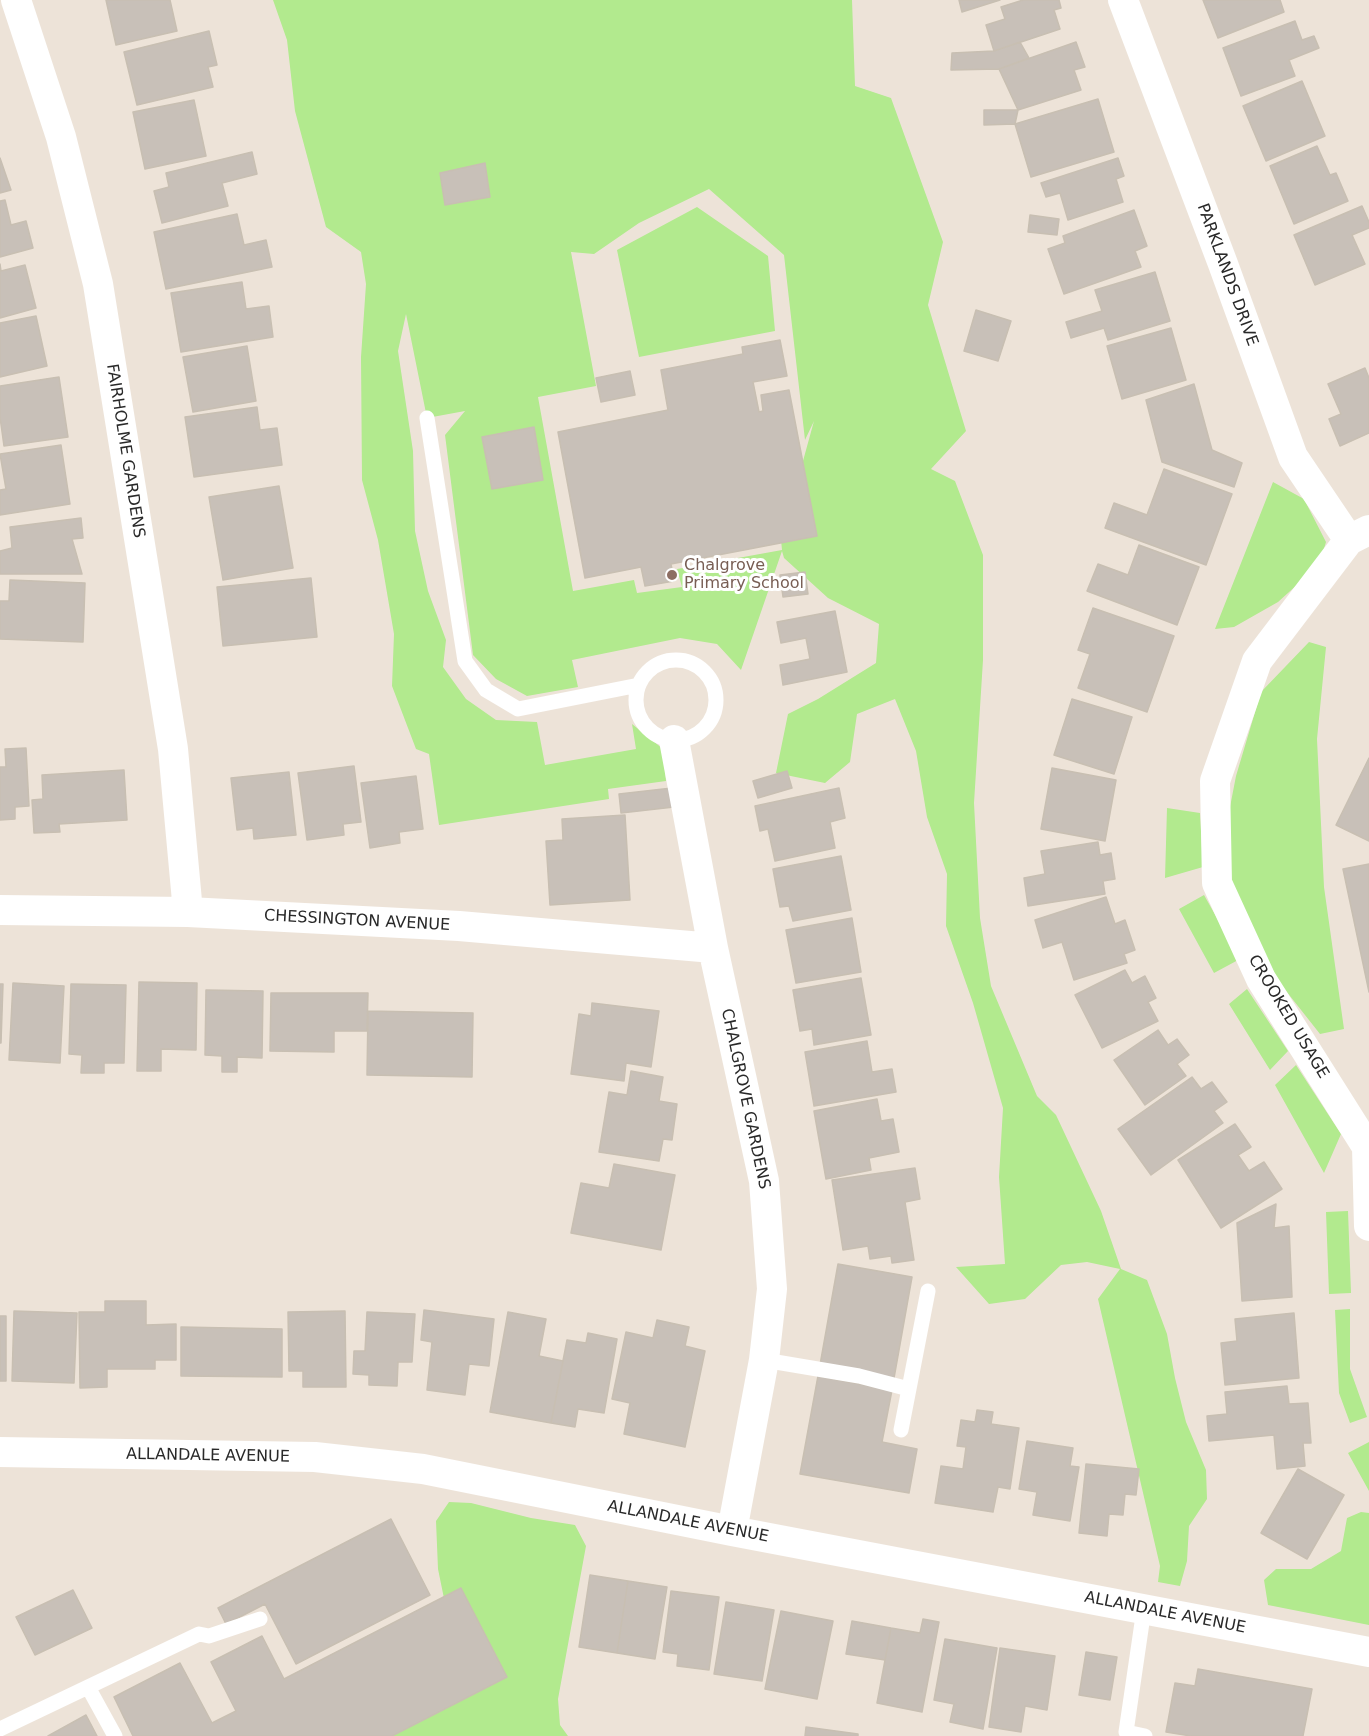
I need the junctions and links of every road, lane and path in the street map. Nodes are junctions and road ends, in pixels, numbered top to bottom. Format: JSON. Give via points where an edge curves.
{"nodes":[{"id":1,"x":16,"y":0,"type":"edge"},
{"id":2,"x":1123,"y":0,"type":"edge"},
{"id":3,"x":427,"y":418,"type":"dead end"},
{"id":4,"x":1359,"y":535,"type":"edge"},
{"id":5,"x":639,"y":685,"type":"junction"},
{"id":6,"x":674,"y":740,"type":"junction"},
{"id":7,"x":0,"y":910,"type":"edge"},
{"id":8,"x":188,"y":912,"type":"junction"},
{"id":9,"x":713,"y":948,"type":"junction"},
{"id":10,"x":1369,"y":1226,"type":"edge"},
{"id":11,"x":928,"y":1291,"type":"dead end"},
{"id":12,"x":764,"y":1360,"type":"junction"},
{"id":13,"x":909,"y":1389,"type":"junction"},
{"id":14,"x":901,"y":1430,"type":"dead end"},
{"id":15,"x":0,"y":1452,"type":"edge"},
{"id":16,"x":732,"y":1531,"type":"junction"},
{"id":17,"x":1144,"y":1610,"type":"junction"},
{"id":18,"x":260,"y":1618,"type":"dead end"},
{"id":19,"x":1369,"y":1652,"type":"edge"},
{"id":20,"x":88,"y":1687,"type":"junction"},
{"id":21,"x":0,"y":1729,"type":"edge"},
{"id":22,"x":115,"y":1736,"type":"edge"},
{"id":23,"x":1145,"y":1736,"type":"edge"}],
"edges":[{"from":1,"to":8,"type":"street","name":"FAIRHOLME GARDENS","via":[[61,136],[98,284],[173,749]]},
{"from":2,"to":4,"type":"street","name":"PARKLANDS DRIVE","via":[[1293,456]]},
{"from":3,"to":5,"type":"lane","via":[[465,662],[486,690],[518,709]]},
{"from":4,"to":10,"type":"street","name":"CROOKED USAGE","via":[[1257,661],[1215,781],[1216,883],[1261,979],[1367,1147]]},
{"from":5,"to":6,"type":"lane","via":[[636,698],[644,725],[655,734]]},
{"from":5,"to":6,"type":"lane","via":[[655,666],[670,660],[684,661],[708,676],[716,694],[710,720],[701,731]]},
{"from":6,"to":9,"type":"street","name":"CHALGROVE GARDENS"},
{"from":7,"to":8,"type":"street","name":"CHESSINGTON AVENUE"},
{"from":8,"to":9,"type":"street","name":"CHESSINGTON AVENUE","via":[[459,926]]},
{"from":9,"to":12,"type":"street","name":"CHALGROVE GARDENS","via":[[764,1181],[772,1289]]},
{"from":11,"to":13,"type":"lane"},
{"from":12,"to":13,"type":"lane"},
{"from":12,"to":16,"type":"street","name":"CHALGROVE GARDENS"},
{"from":13,"to":14,"type":"lane"},
{"from":15,"to":16,"type":"street","name":"ALLANDALE AVENUE","via":[[315,1457],[423,1469]]},
{"from":16,"to":17,"type":"street","name":"ALLANDALE AVENUE"},
{"from":17,"to":19,"type":"street","name":"ALLANDALE AVENUE"},
{"from":17,"to":23,"type":"lane","via":[[1126,1732]]},
{"from":18,"to":20,"type":"lane","via":[[208,1636],[199,1634]]},
{"from":20,"to":21,"type":"lane"},
{"from":20,"to":22,"type":"lane"}]}
